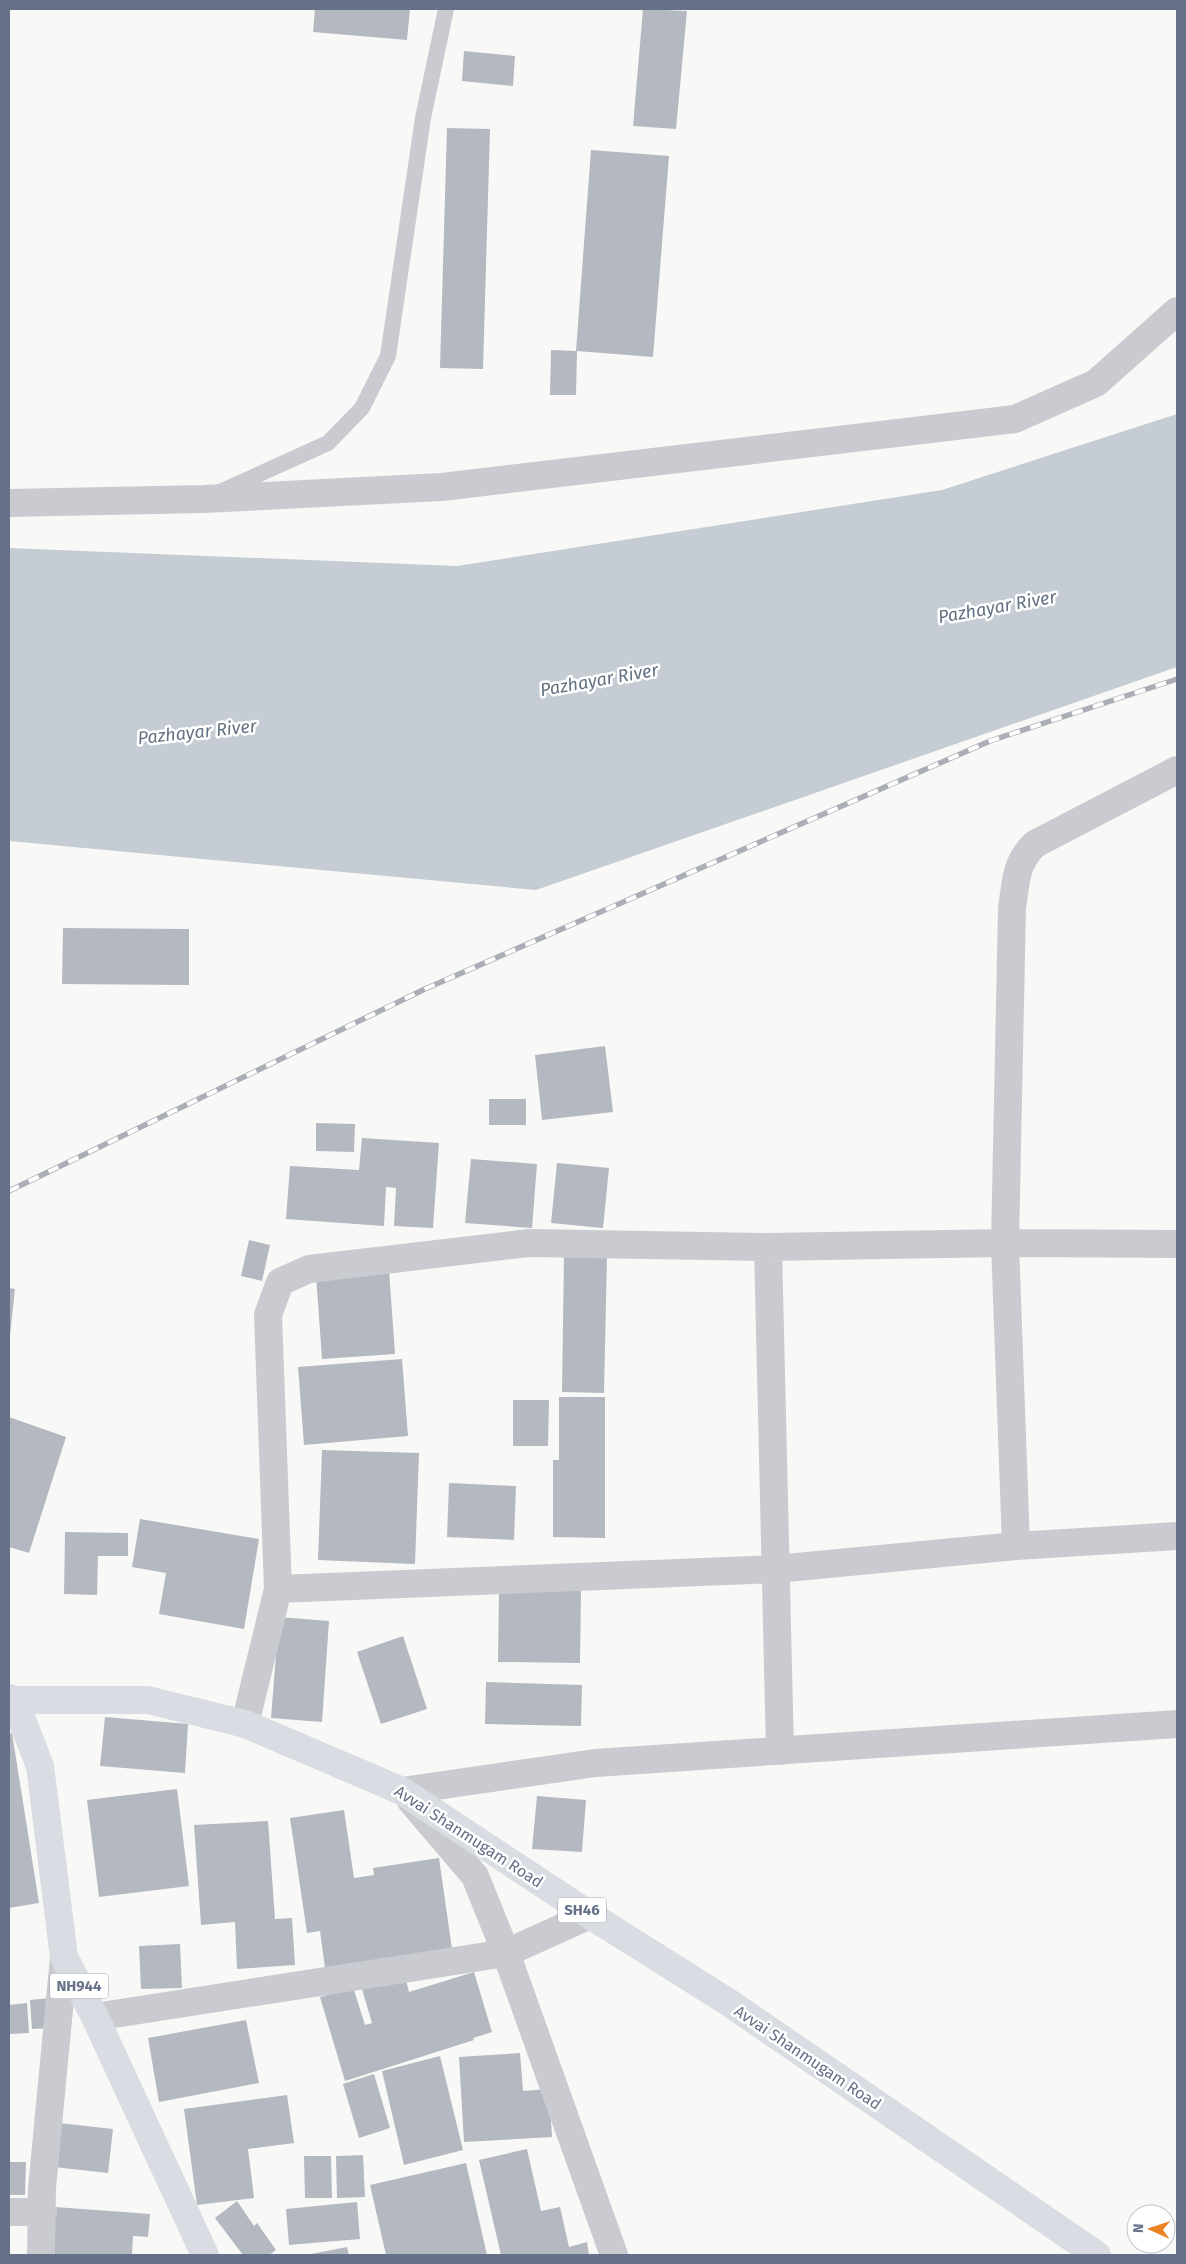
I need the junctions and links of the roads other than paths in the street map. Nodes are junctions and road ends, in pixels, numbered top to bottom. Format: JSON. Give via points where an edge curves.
{"nodes":[{"id":1,"x":446,"y":9,"type":"edge"},
{"id":2,"x":1177,"y":311,"type":"edge"},
{"id":3,"x":204,"y":500,"type":"junction"},
{"id":4,"x":9,"y":503,"type":"edge"},
{"id":5,"x":1177,"y":770,"type":"edge"},
{"id":6,"x":1005,"y":1243,"type":"junction"},
{"id":7,"x":1177,"y":1244,"type":"edge"},
{"id":8,"x":768,"y":1247,"type":"junction"},
{"id":9,"x":1177,"y":1536,"type":"edge"},
{"id":10,"x":1016,"y":1546,"type":"junction"},
{"id":11,"x":776,"y":1570,"type":"junction"},
{"id":12,"x":278,"y":1588,"type":"junction"},
{"id":13,"x":11,"y":1699,"type":"edge"},
{"id":14,"x":245,"y":1724,"type":"junction"},
{"id":15,"x":1177,"y":1724,"type":"edge"},
{"id":16,"x":780,"y":1752,"type":"junction"},
{"id":17,"x":402,"y":1791,"type":"junction"},
{"id":18,"x":590,"y":1915,"type":"junction"},
{"id":19,"x":506,"y":1953,"type":"junction"},
{"id":20,"x":64,"y":1957,"type":"junction"},
{"id":21,"x":95,"y":2017,"type":"junction"},
{"id":22,"x":9,"y":2212,"type":"edge"},
{"id":23,"x":43,"y":2212,"type":"junction"},
{"id":24,"x":41,"y":2255,"type":"edge"},
{"id":25,"x":205,"y":2255,"type":"edge"},
{"id":26,"x":614,"y":2255,"type":"edge"},
{"id":27,"x":1097,"y":2255,"type":"edge"}],
"edges":[{"from":1,"to":3,"type":"lane","via":[[423,118],[388,356],[362,408],[328,443]]},
{"from":2,"to":3,"type":"street","via":[[1096,383],[1015,419],[442,487]]},
{"from":3,"to":4,"type":"street"},
{"from":5,"to":6,"type":"street","via":[[1036,844],[1024,854],[1018,869],[1012,908]]},
{"from":6,"to":7,"type":"street"},
{"from":6,"to":8,"type":"street"},
{"from":6,"to":10,"type":"street"},
{"from":8,"to":11,"type":"street"},
{"from":8,"to":12,"type":"street","via":[[529,1243],[310,1269],[280,1282],[268,1315]]},
{"from":9,"to":10,"type":"street"},
{"from":10,"to":11,"type":"street"},
{"from":11,"to":12,"type":"street"},
{"from":11,"to":16,"type":"street"},
{"from":12,"to":14,"type":"street"},
{"from":13,"to":14,"type":"main road","name":"Avvai Shanmugam Road","number":"SH46","via":[[148,1700]]},
{"from":13,"to":20,"type":"main road","number":"NH944","via":[[40,1766]]},
{"from":14,"to":17,"type":"main road","name":"Avvai Shanmugam Road","number":"SH46"},
{"from":15,"to":16,"type":"street"},
{"from":16,"to":17,"type":"street","via":[[595,1763]]},
{"from":17,"to":18,"type":"main road","name":"Avvai Shanmugam Road","number":"SH46"},
{"from":17,"to":19,"type":"street","via":[[475,1876]]},
{"from":18,"to":19,"type":"street"},
{"from":18,"to":27,"type":"main road","name":"Avvai Shanmugam Road","number":"SH46","via":[[728,2002]]},
{"from":19,"to":21,"type":"street"},
{"from":19,"to":26,"type":"street"},
{"from":20,"to":21,"type":"main road","number":"NH944"},
{"from":20,"to":23,"type":"street","via":[[42,2188]]},
{"from":21,"to":25,"type":"main road","number":"NH944"},
{"from":22,"to":23,"type":"street"},
{"from":23,"to":24,"type":"street"}]}
